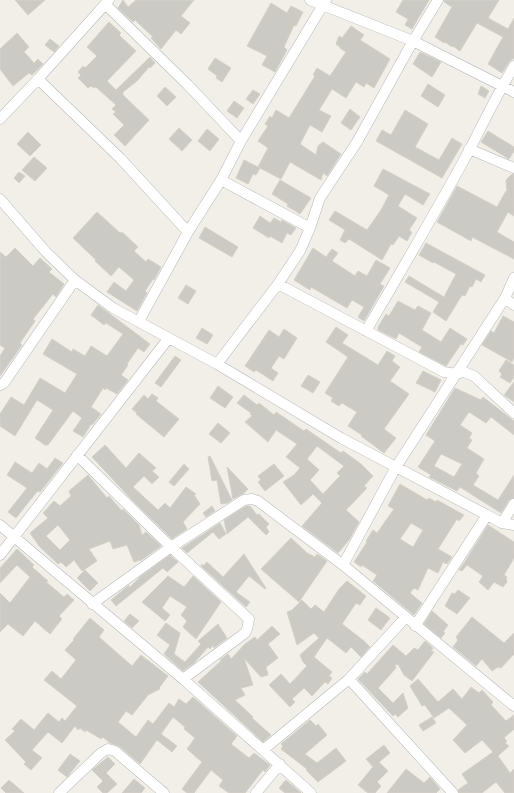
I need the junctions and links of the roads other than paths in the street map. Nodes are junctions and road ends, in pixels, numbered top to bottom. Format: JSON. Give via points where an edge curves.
{"nodes":[{"id":1,"x":310,"y":0,"type":"edge"},
{"id":2,"x":438,"y":0,"type":"edge"},
{"id":3,"x":107,"y":2,"type":"edge"},
{"id":4,"x":324,"y":3,"type":"edge"},
{"id":5,"x":413,"y":41,"type":"junction"},
{"id":6,"x":514,"y":66,"type":"edge"},
{"id":7,"x":38,"y":79,"type":"junction"},
{"id":8,"x":502,"y":86,"type":"junction"},
{"id":9,"x":514,"y":92,"type":"edge"},
{"id":10,"x":0,"y":119,"type":"edge"},
{"id":11,"x":241,"y":141,"type":"junction"},
{"id":12,"x":470,"y":149,"type":"junction"},
{"id":13,"x":514,"y":168,"type":"edge"},
{"id":14,"x":221,"y":180,"type":"junction"},
{"id":15,"x":0,"y":199,"type":"edge"},
{"id":16,"x":310,"y":228,"type":"junction"},
{"id":17,"x":188,"y":232,"type":"junction"},
{"id":18,"x":514,"y":278,"type":"edge"},
{"id":19,"x":75,"y":280,"type":"junction"},
{"id":20,"x":278,"y":284,"type":"junction"},
{"id":21,"x":505,"y":298,"type":"junction"},
{"id":22,"x":514,"y":305,"type":"edge"},
{"id":23,"x":139,"y":321,"type":"junction"},
{"id":24,"x":366,"y":331,"type":"junction"},
{"id":25,"x":168,"y":339,"type":"junction"},
{"id":26,"x":217,"y":364,"type":"junction"},
{"id":27,"x":456,"y":374,"type":"junction"},
{"id":28,"x":0,"y":385,"type":"edge"},
{"id":29,"x":514,"y":413,"type":"edge"},
{"id":30,"x":77,"y":455,"type":"junction"},
{"id":31,"x":396,"y":467,"type":"junction"},
{"id":32,"x":514,"y":504,"type":"edge"},
{"id":33,"x":487,"y":515,"type":"junction"},
{"id":34,"x":502,"y":522,"type":"junction"},
{"id":35,"x":0,"y":525,"type":"edge"},
{"id":36,"x":514,"y":525,"type":"edge"},
{"id":37,"x":15,"y":537,"type":"junction"},
{"id":38,"x":171,"y":547,"type":"junction"},
{"id":39,"x":0,"y":555,"type":"edge"},
{"id":40,"x":343,"y":565,"type":"junction"},
{"id":41,"x":92,"y":604,"type":"junction"},
{"id":42,"x":406,"y":617,"type":"junction"},
{"id":43,"x":415,"y":626,"type":"junction"},
{"id":44,"x":183,"y":679,"type":"junction"},
{"id":45,"x":349,"y":679,"type":"junction"},
{"id":46,"x":514,"y":706,"type":"edge"},
{"id":47,"x":263,"y":750,"type":"junction"},
{"id":48,"x":280,"y":764,"type":"junction"},
{"id":49,"x":59,"y":793,"type":"edge"},
{"id":50,"x":164,"y":793,"type":"edge"},
{"id":51,"x":256,"y":793,"type":"edge"},
{"id":52,"x":311,"y":793,"type":"edge"},
{"id":53,"x":453,"y":793,"type":"edge"}],
"edges":[{"from":1,"to":4,"type":"street"},
{"from":2,"to":5,"type":"street"},
{"from":3,"to":7,"type":"street"},
{"from":3,"to":11,"type":"street"},
{"from":4,"to":5,"type":"street"},
{"from":4,"to":11,"type":"street"},
{"from":5,"to":8,"type":"street"},
{"from":5,"to":16,"type":"street","via":[[357,142],[320,198]]},
{"from":6,"to":8,"type":"street"},
{"from":7,"to":10,"type":"street"},
{"from":7,"to":17,"type":"street","via":[[120,158]]},
{"from":8,"to":9,"type":"street"},
{"from":8,"to":12,"type":"street"},
{"from":11,"to":14,"type":"street"},
{"from":12,"to":13,"type":"street"},
{"from":12,"to":24,"type":"street"},
{"from":14,"to":16,"type":"street"},
{"from":14,"to":17,"type":"street"},
{"from":15,"to":19,"type":"street","via":[[46,252]]},
{"from":16,"to":20,"type":"street","via":[[300,250]]},
{"from":17,"to":23,"type":"street"},
{"from":18,"to":21,"type":"street"},
{"from":19,"to":23,"type":"street","via":[[113,308]]},
{"from":19,"to":28,"type":"street","via":[[4,383]]},
{"from":20,"to":24,"type":"street"},
{"from":20,"to":26,"type":"street"},
{"from":21,"to":22,"type":"street"},
{"from":21,"to":27,"type":"street"},
{"from":23,"to":25,"type":"street"},
{"from":24,"to":27,"type":"street","via":[[444,372]]},
{"from":25,"to":26,"type":"street"},
{"from":25,"to":30,"type":"street"},
{"from":26,"to":31,"type":"street","via":[[341,438]]},
{"from":27,"to":29,"type":"street","via":[[464,372],[474,376]]},
{"from":27,"to":31,"type":"street"},
{"from":30,"to":37,"type":"street"},
{"from":30,"to":38,"type":"street"},
{"from":31,"to":33,"type":"street"},
{"from":31,"to":40,"type":"street"},
{"from":32,"to":34,"type":"street"},
{"from":33,"to":34,"type":"street"},
{"from":33,"to":43,"type":"street"},
{"from":34,"to":36,"type":"street"},
{"from":35,"to":37,"type":"street"},
{"from":37,"to":39,"type":"street"},
{"from":37,"to":41,"type":"street"},
{"from":38,"to":40,"type":"street","via":[[244,500],[252,499]]},
{"from":38,"to":41,"type":"street"},
{"from":38,"to":44,"type":"street","via":[[249,619],[244,632]]},
{"from":40,"to":42,"type":"street"},
{"from":41,"to":44,"type":"street"},
{"from":42,"to":43,"type":"street"},
{"from":42,"to":45,"type":"street"},
{"from":43,"to":46,"type":"street"},
{"from":44,"to":47,"type":"street"},
{"from":45,"to":47,"type":"street"},
{"from":45,"to":53,"type":"street"},
{"from":47,"to":48,"type":"street"},
{"from":48,"to":51,"type":"street"},
{"from":48,"to":52,"type":"street"},
{"from":49,"to":50,"type":"street","via":[[108,749],[115,751]]}]}
